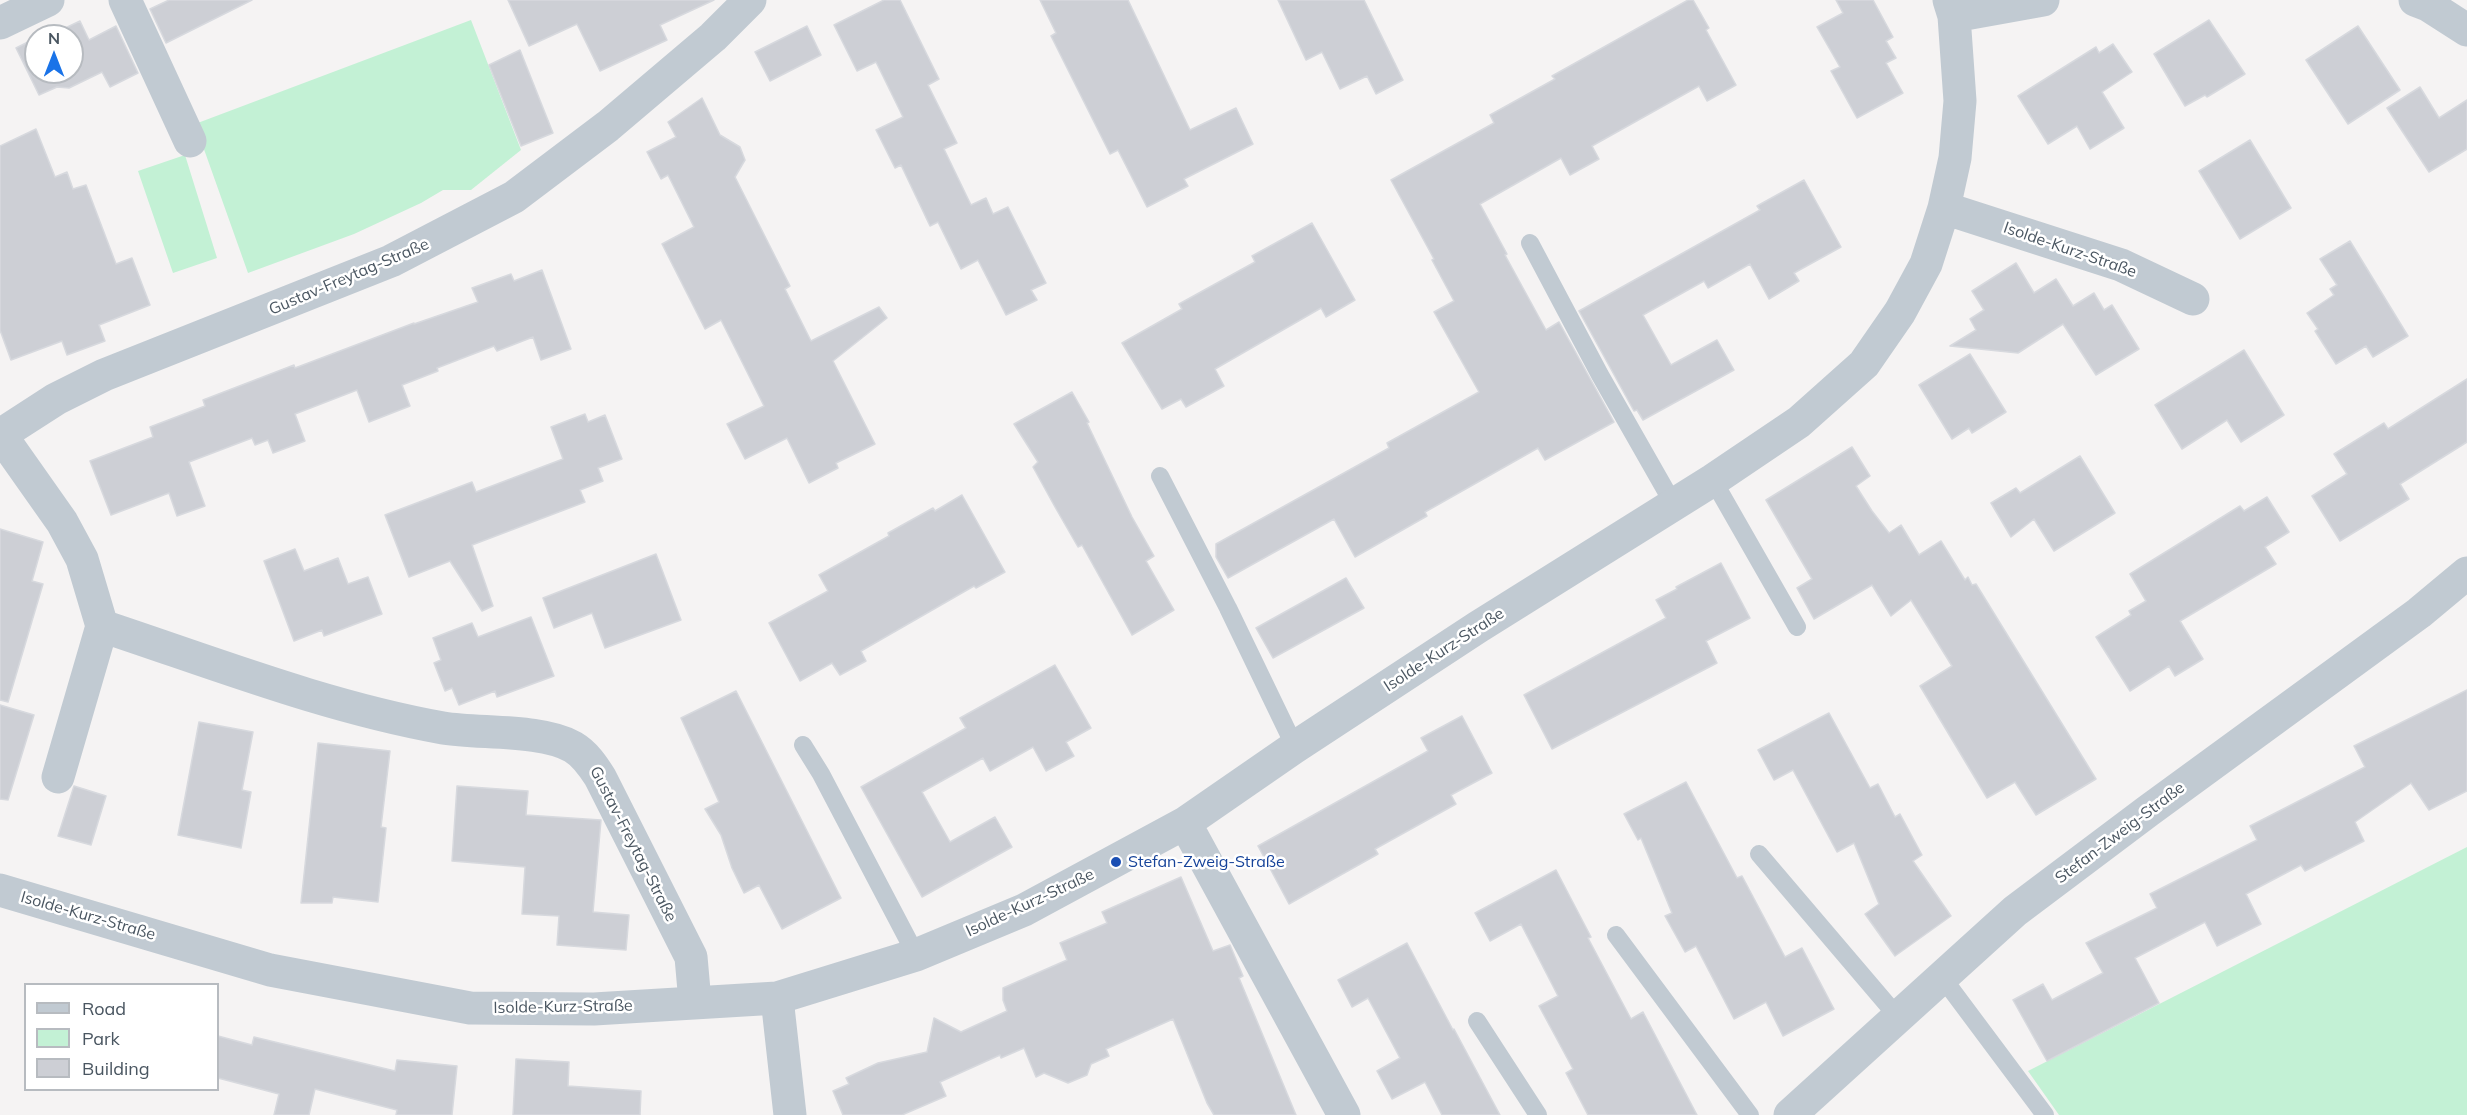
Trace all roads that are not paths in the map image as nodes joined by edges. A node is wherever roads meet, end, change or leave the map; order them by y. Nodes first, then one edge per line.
1 (48, 0) edge
2 (124, 0) edge
3 (750, 0) edge
4 (2043, 0) edge
5 (2415, 0) edge
6 (1952, 8) edge
7 (0, 23) edge
8 (2467, 30) edge
9 (190, 141) dead end
10 (1944, 208) junction
11 (1530, 243) dead end
12 (2193, 299) dead end
13 (0, 434) edge
14 (1160, 476) dead end
15 (1713, 480) junction
16 (1674, 505) junction
17 (2467, 573) edge
18 (102, 626) junction
19 (1797, 627) dead end
20 (803, 745) dead end
21 (1294, 747) junction
22 (58, 777) dead end
23 (1185, 823) junction
24 (1759, 854) dead end
25 (0, 890) edge
26 (1616, 935) dead end
27 (916, 955) junction
28 (1942, 977) junction
29 (777, 998) junction
30 (695, 1002) junction
31 (1897, 1016) junction
32 (1477, 1021) dead end
33 (1802, 1111) edge
34 (790, 1115) edge
35 (1344, 1115) edge
36 (1538, 1115) edge
37 (1750, 1115) edge
38 (2045, 1115) edge

1 - 7 street
2 - 9 street
3 - 13 street, Gustav-Freytag-Straße
4 - 6 street
5 - 8 street
6 - 10 street, Isolde-Kurz-Straße
10 - 12 street, Isolde-Kurz-Straße
10 - 15 street, Isolde-Kurz-Straße
11 - 16 lane
13 - 18 street, Gustav-Freytag-Straße
14 - 21 lane
15 - 16 street, Isolde-Kurz-Straße
15 - 19 lane
16 - 21 street, Isolde-Kurz-Straße
17 - 28 street, Stefan-Zweig-Straße
18 - 22 street
18 - 30 street, Gustav-Freytag-Straße
20 - 27 lane
21 - 23 street, Isolde-Kurz-Straße
23 - 27 street, Isolde-Kurz-Straße
23 - 35 street
24 - 31 lane
25 - 30 street, Isolde-Kurz-Straße
26 - 37 lane
27 - 29 street, Isolde-Kurz-Straße
28 - 31 street, Stefan-Zweig-Straße
28 - 38 lane
29 - 30 street, Isolde-Kurz-Straße
29 - 34 street
31 - 33 street, Stefan-Zweig-Straße
32 - 36 lane

